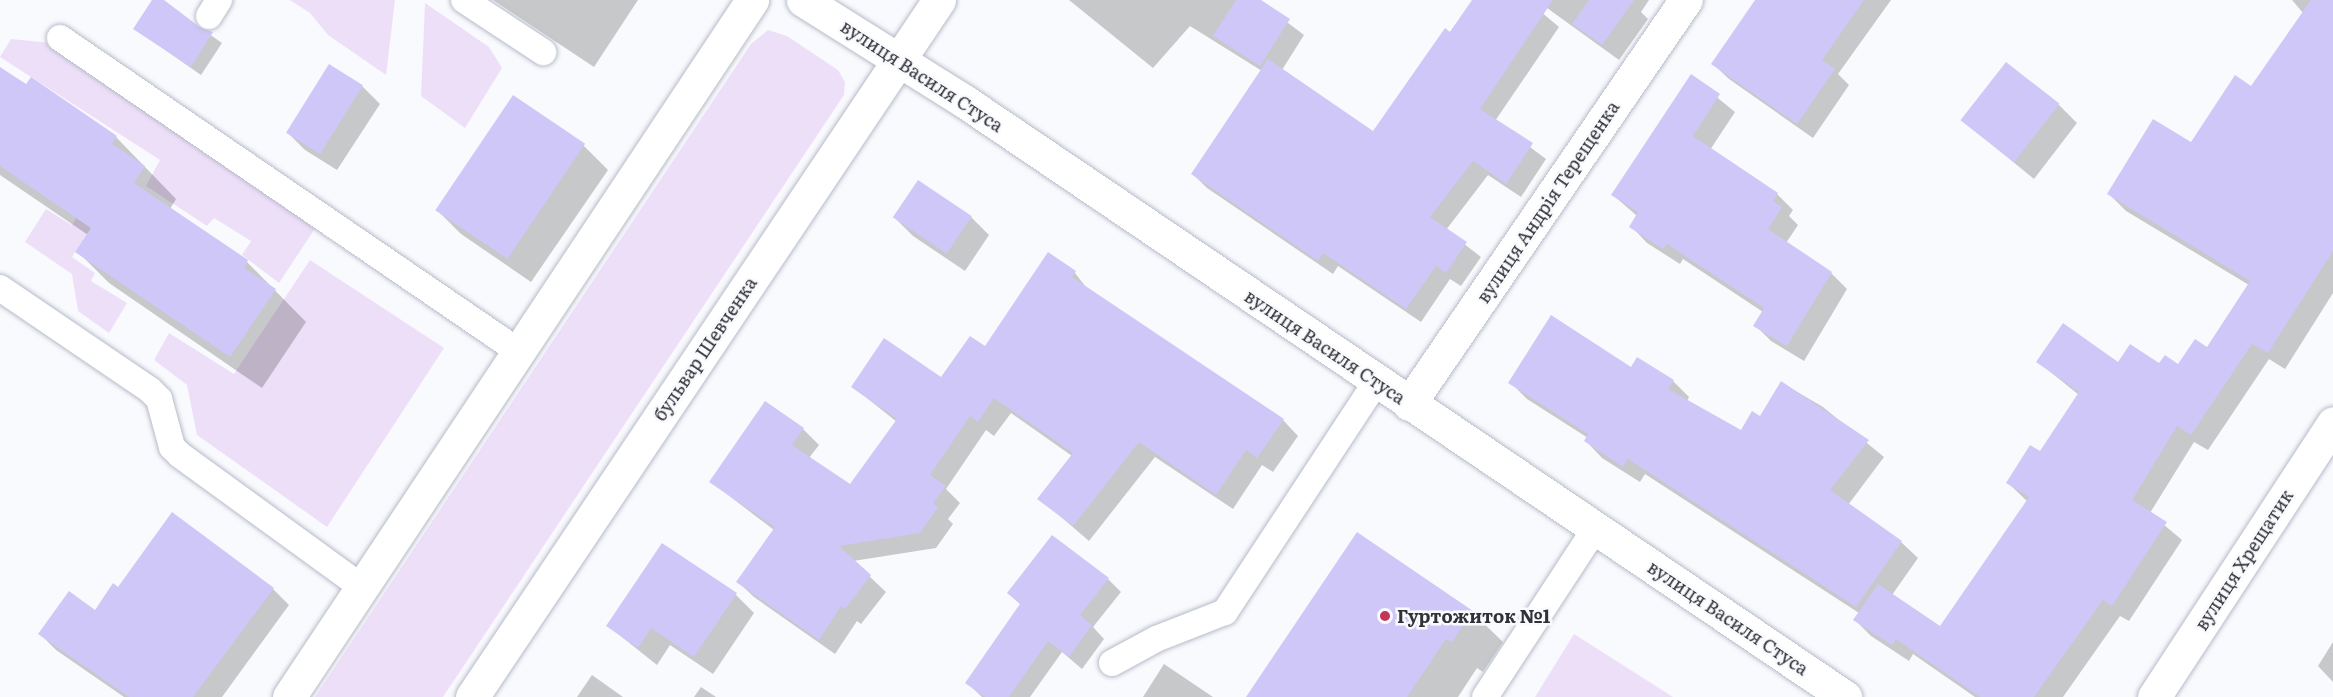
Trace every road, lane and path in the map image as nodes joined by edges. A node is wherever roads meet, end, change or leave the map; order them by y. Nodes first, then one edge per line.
1 (464, 0) edge
2 (752, 0) edge
3 (803, 0) edge
4 (939, 0) edge
5 (1686, 0) edge
6 (60, 38) dead end
7 (543, 51) dead end
8 (899, 60) junction
9 (0, 288) edge
10 (518, 351) junction
11 (1376, 382) junction
12 (1409, 404) junction
13 (2333, 423) edge
14 (1595, 529) junction
15 (362, 587) junction
16 (1112, 663) dead end
17 (288, 697) edge
18 (472, 697) edge
19 (1485, 697) edge
20 (1845, 697) edge
21 (2154, 697) edge

1 - 7 lane
2 - 10 street
3 - 8 street, вулиця Василя Стуса
4 - 8 street, бульвар Шевченка
5 - 12 street, вулиця Андрія Терещенка
6 - 10 lane
8 - 11 street, вулиця Василя Стуса
8 - 18 street, бульвар Шевченка
9 - 15 lane
10 - 15 street
11 - 12 street, вулиця Василя Стуса
11 - 16 lane
12 - 14 street, вулиця Василя Стуса
13 - 21 street, вулиця Хрещатик
14 - 19 lane
14 - 20 street, вулиця Василя Стуса
15 - 17 street

